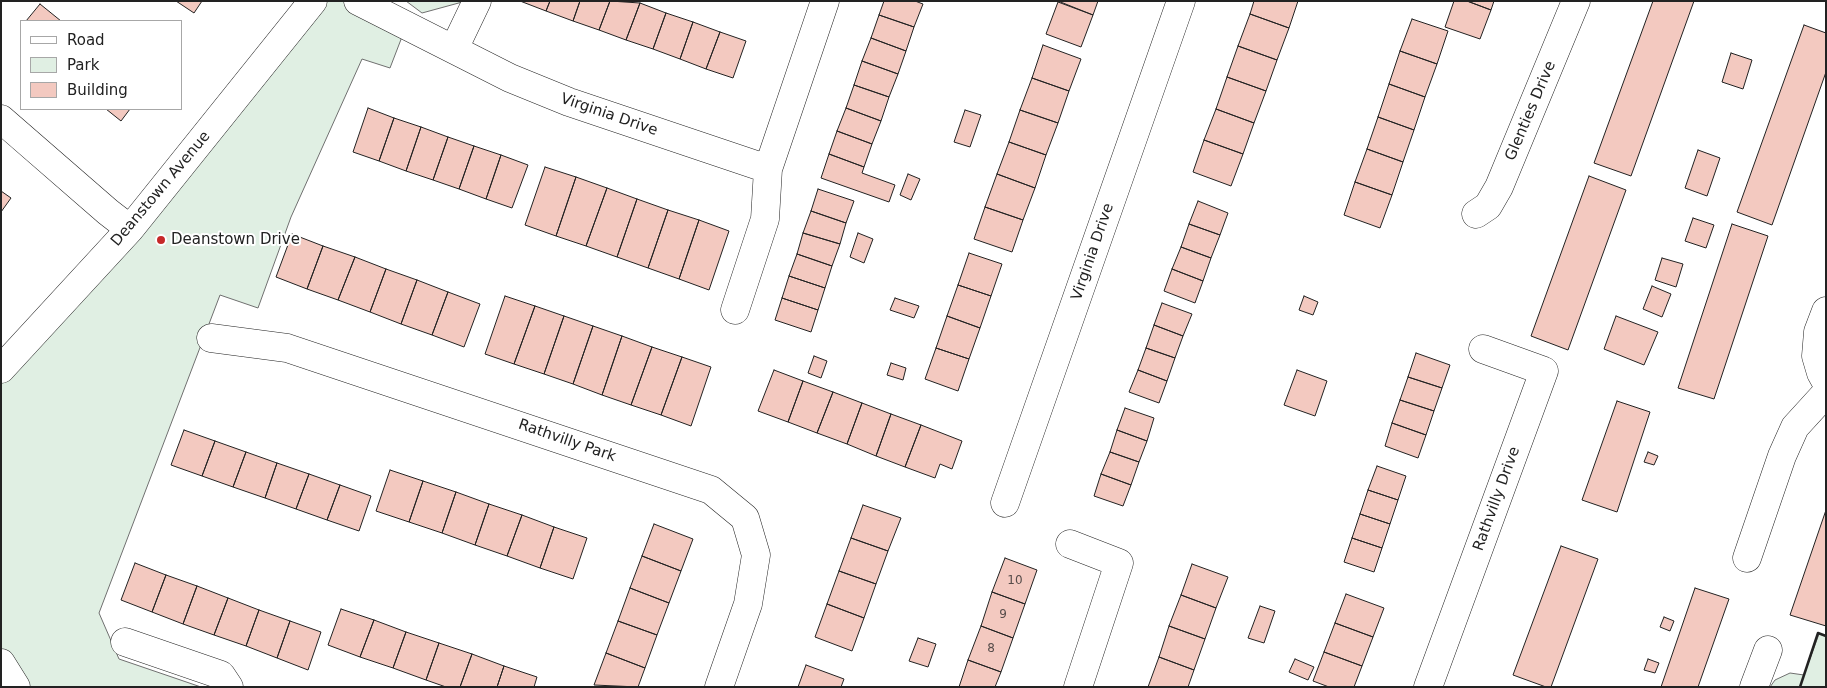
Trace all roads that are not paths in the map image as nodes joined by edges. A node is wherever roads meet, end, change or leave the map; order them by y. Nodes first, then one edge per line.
1 (313, 1) edge
2 (358, 1) edge
3 (477, 1) edge
4 (825, 1) edge
5 (1181, 1) edge
6 (1576, 1) edge
7 (454, 50) junction
8 (1, 119) edge
9 (768, 169) junction
10 (1476, 214) dead end
11 (130, 229) junction
12 (735, 310) dead end
13 (1826, 311) edge
14 (211, 338) dead end
15 (1483, 349) dead end
16 (1, 369) edge
17 (1826, 382) edge
18 (1826, 393) edge
19 (1005, 503) dead end
20 (1070, 544) dead end
21 (1747, 558) dead end
22 (126, 642) dead end
23 (1768, 650) dead end
24 (1, 663) edge
25 (16, 687) edge
26 (229, 687) edge
27 (719, 687) edge
28 (1078, 687) edge
29 (1428, 687) edge
30 (1754, 687) edge

1 - 11 street, Deanstown Avenue
2 - 7 street, Virginia Drive
3 - 7 street
4 - 9 street
5 - 19 street, Virginia Drive
6 - 10 street, Glenties Drive
7 - 9 street, Virginia Drive
8 - 11 street
9 - 12 street
11 - 16 street, Deanstown Avenue
13 - 17 street
14 - 27 street, Rathvilly Park
15 - 29 street, Rathvilly Drive
18 - 21 street
20 - 28 street
22 - 26 street
23 - 30 street
24 - 25 street

